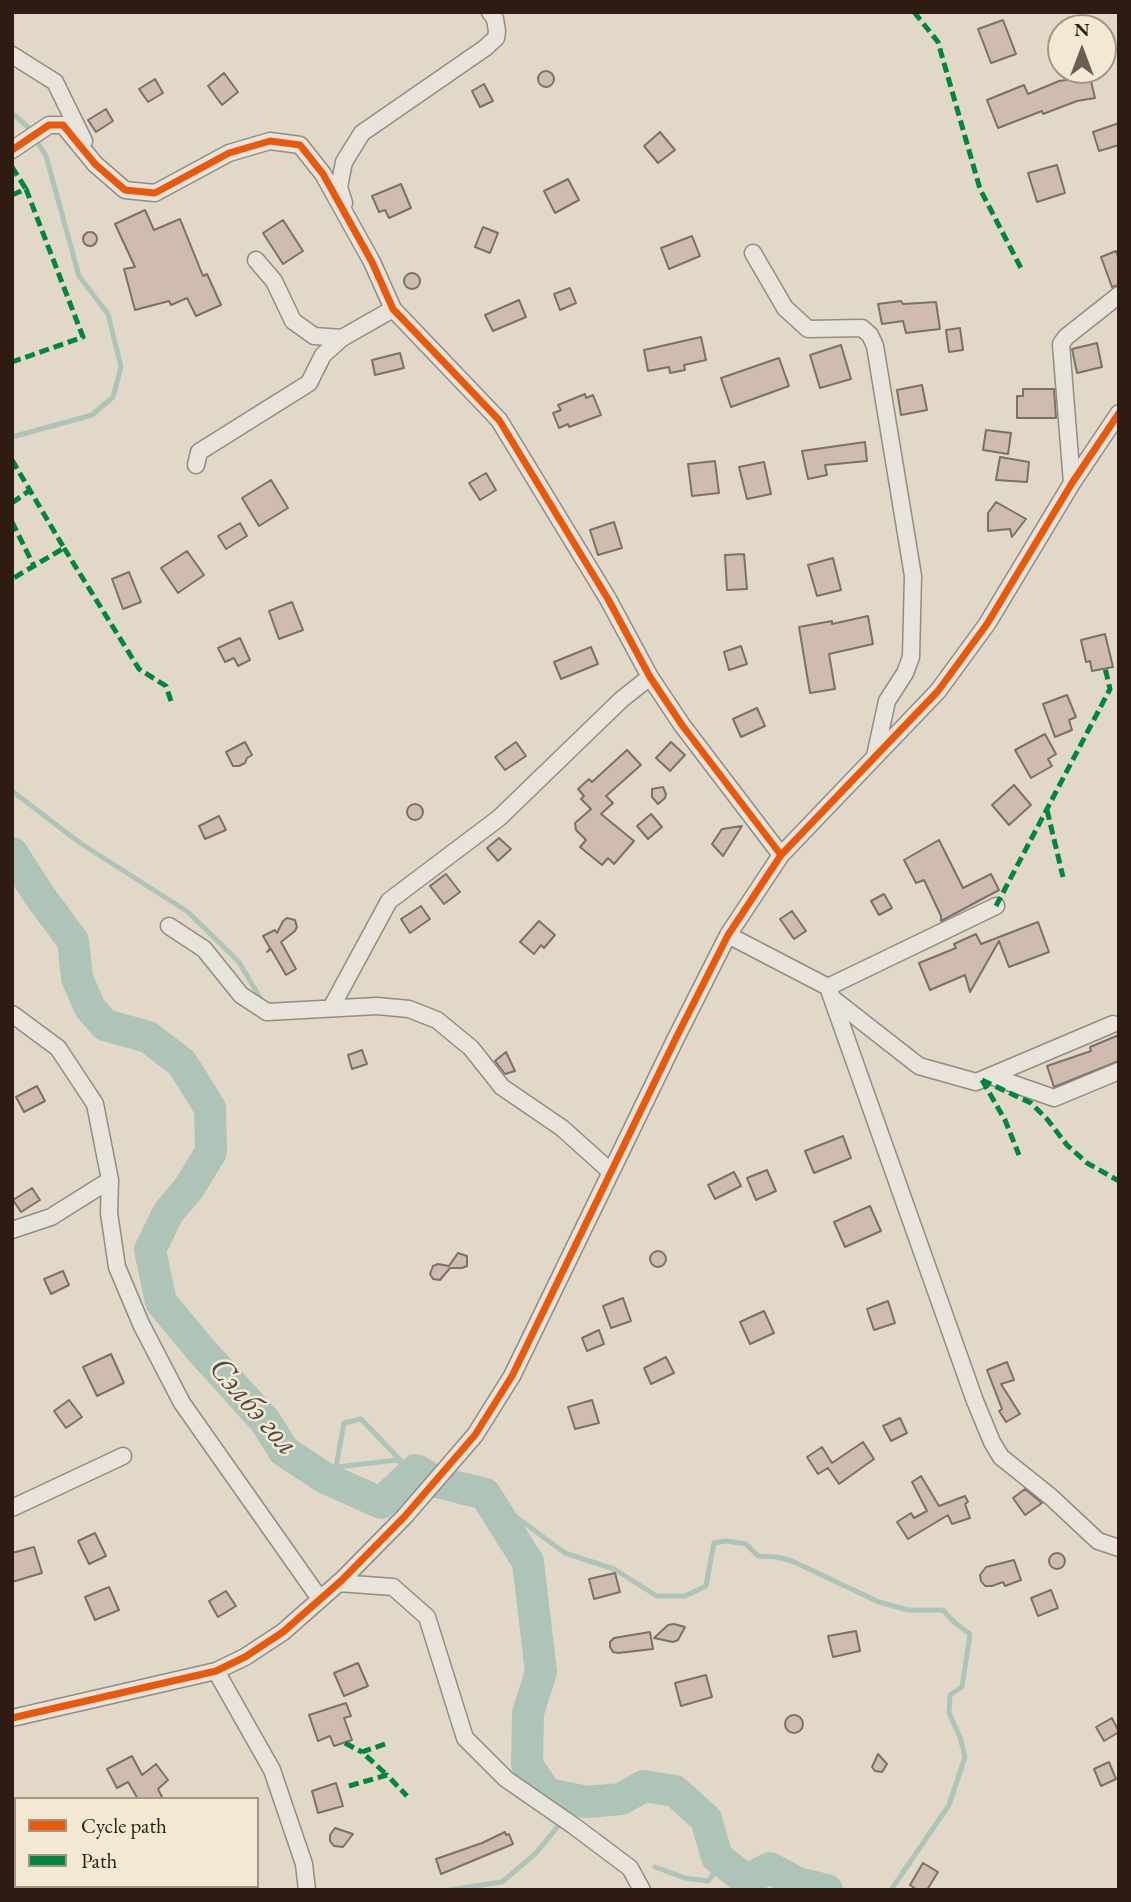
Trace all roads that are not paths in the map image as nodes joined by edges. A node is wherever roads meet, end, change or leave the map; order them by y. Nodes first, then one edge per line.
1 (490, 12) edge
2 (12, 55) edge
3 (12, 149) edge
4 (95, 164) junction
5 (350, 226) junction
6 (753, 253) dead end
7 (256, 260) dead end
8 (1119, 295) edge
9 (393, 309) junction
10 (342, 338) junction
11 (1119, 413) edge
12 (196, 465) dead end
13 (1072, 483) junction
14 (650, 677) junction
15 (874, 758) junction
16 (781, 855) junction
17 (996, 906) dead end
18 (169, 926) dead end
19 (728, 935) junction
20 (830, 993) junction
21 (331, 1009) junction
22 (12, 1014) edge
23 (1113, 1024) dead end
24 (1119, 1071) edge
25 (990, 1076) junction
26 (611, 1172) junction
27 (110, 1180) junction
28 (12, 1230) edge
29 (122, 1455) dead end
30 (12, 1508) edge
31 (1119, 1548) edge
32 (338, 1583) junction
33 (320, 1600) junction
34 (216, 1671) junction
35 (12, 1718) edge
36 (307, 1890) edge
37 (642, 1890) edge

1 - 5 street
2 - 4 street
3 - 4 street
4 - 5 street
5 - 9 street
6 - 15 street
7 - 10 street
8 - 13 street
9 - 10 street
9 - 14 street
10 - 12 street
11 - 13 street
13 - 15 street
14 - 16 street
14 - 21 street
15 - 16 street
16 - 19 street
17 - 20 street
18 - 21 street
19 - 20 street
19 - 26 street
20 - 25 street
20 - 31 street
21 - 26 street
22 - 27 street
23 - 25 street
24 - 25 street
26 - 32 street
27 - 28 street
27 - 33 street
29 - 30 street
32 - 33 street
32 - 37 street
33 - 34 street
34 - 35 street
34 - 36 street

